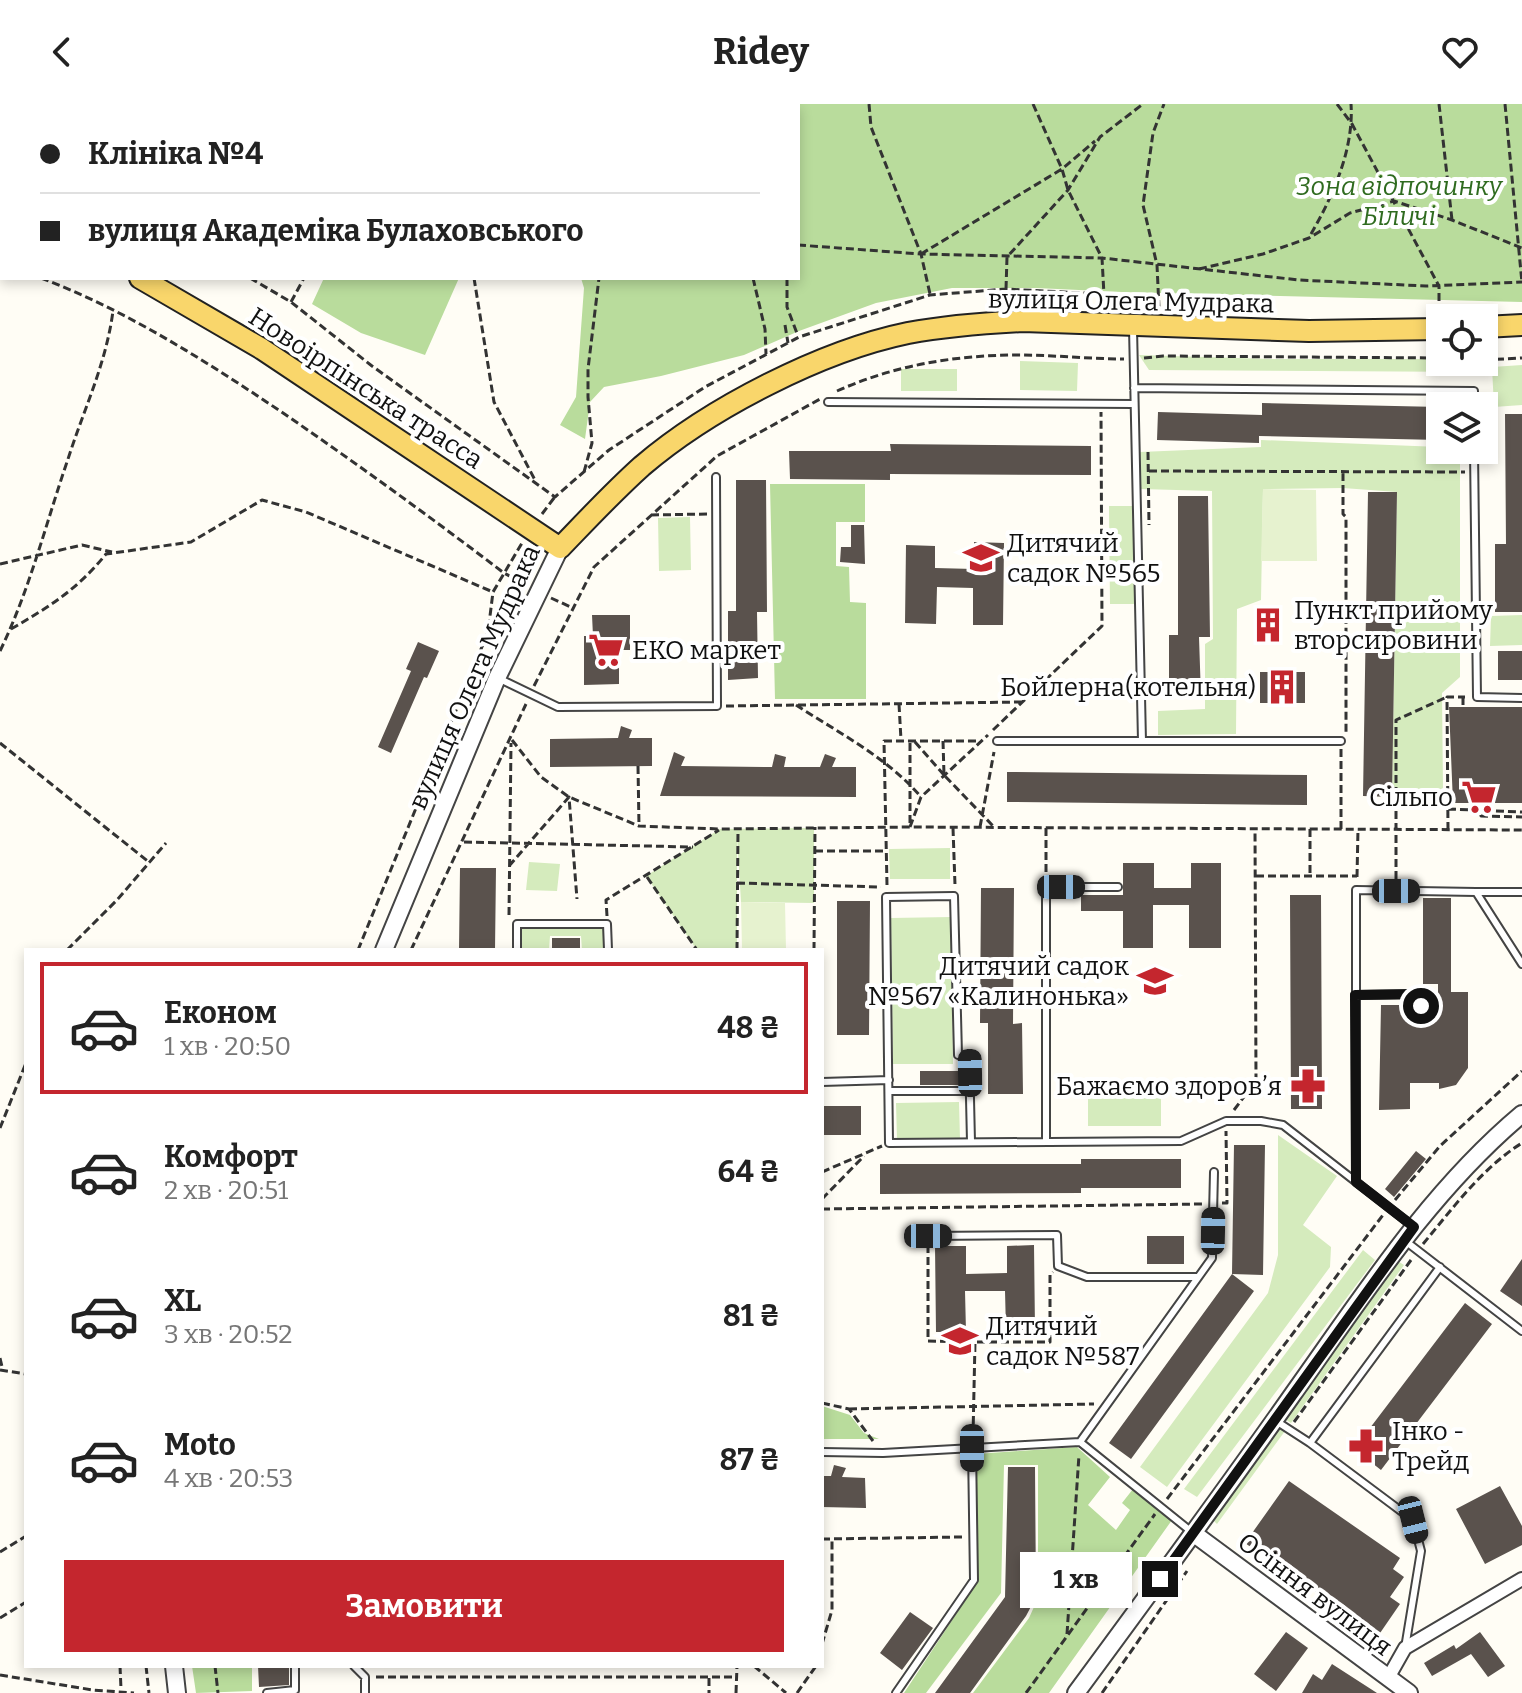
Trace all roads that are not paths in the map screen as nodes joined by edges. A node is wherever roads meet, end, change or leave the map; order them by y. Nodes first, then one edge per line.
1 (143, 280) edge
2 (1132, 325) junction
3 (1522, 325) edge
4 (1498, 326) edge
5 (1426, 330) edge
6 (1134, 388) junction
7 (1474, 392) edge
8 (825, 400) road end
9 (1134, 404) junction
10 (1474, 464) edge
11 (716, 477) dead end
12 (560, 548) junction
13 (497, 678) junction
14 (1522, 698) edge
15 (997, 741) road end
16 (1142, 741) junction
17 (1341, 741) road end
18 (1118, 887) dead end
19 (1476, 892) junction
20 (1522, 892) edge
21 (385, 948) edge
22 (517, 948) edge
23 (608, 948) edge
24 (1522, 964) edge
25 (1355, 995) junction
26 (1421, 1006) dead end
27 (889, 1080) junction
28 (824, 1082) edge
29 (889, 1091) junction
30 (970, 1091) junction
31 (1522, 1114) edge
32 (971, 1142) junction
33 (1046, 1142) junction
34 (1214, 1172) dead end
35 (1356, 1182) junction
36 (928, 1236) road end
37 (1412, 1239) junction
38 (1440, 1267) junction
39 (1198, 1277) junction
40 (1522, 1331) edge
41 (1282, 1424) junction
42 (1080, 1442) junction
43 (1310, 1443) junction
44 (972, 1448) junction
45 (824, 1452) edge
46 (1193, 1533) junction
47 (1522, 1579) edge
48 (1405, 1648) junction
49 (174, 1668) edge
50 (295, 1668) edge
51 (356, 1668) edge
52 (1388, 1678) junction
53 (177, 1693) edge
54 (267, 1693) edge
55 (365, 1693) edge
56 (896, 1693) edge
57 (1076, 1693) edge
58 (1409, 1693) edge

1 - 12 main road, Новоірпінська трасса
2 - 5 main road, вулиця Олега Мудрака
2 - 6 lane
2 - 12 main road, вулиця Олега Мудрака
3 - 4 main road
6 - 7 lane
6 - 9 lane
8 - 9 lane
9 - 16 lane
10 - 14 lane
11 - 13 lane
12 - 13 street, вулиця Олега Мудрака
13 - 21 street, вулиця Олега Мудрака
15 - 16 lane
16 - 17 lane
18 - 33 lane
19 - 20 lane
19 - 24 lane
19 - 25 lane
22 - 23 lane
25 - 26 lane
25 - 35 lane
27 - 28 lane
27 - 29 lane
27 - 30 lane
29 - 30 lane
29 - 32 lane
30 - 32 lane
31 - 37 street
32 - 33 lane
33 - 35 lane
34 - 39 lane
35 - 37 lane
36 - 39 lane
37 - 38 lane
37 - 41 street
38 - 40 lane
38 - 43 lane
39 - 42 lane
41 - 43 lane
41 - 46 street
42 - 44 lane
42 - 46 lane
43 - 48 lane
44 - 45 lane
44 - 56 lane
46 - 52 street, Осіння вулиця
46 - 57 street
47 - 48 street
48 - 52 street
49 - 53 street
50 - 54 lane
51 - 55 lane
52 - 58 street, Осіння вулиця

